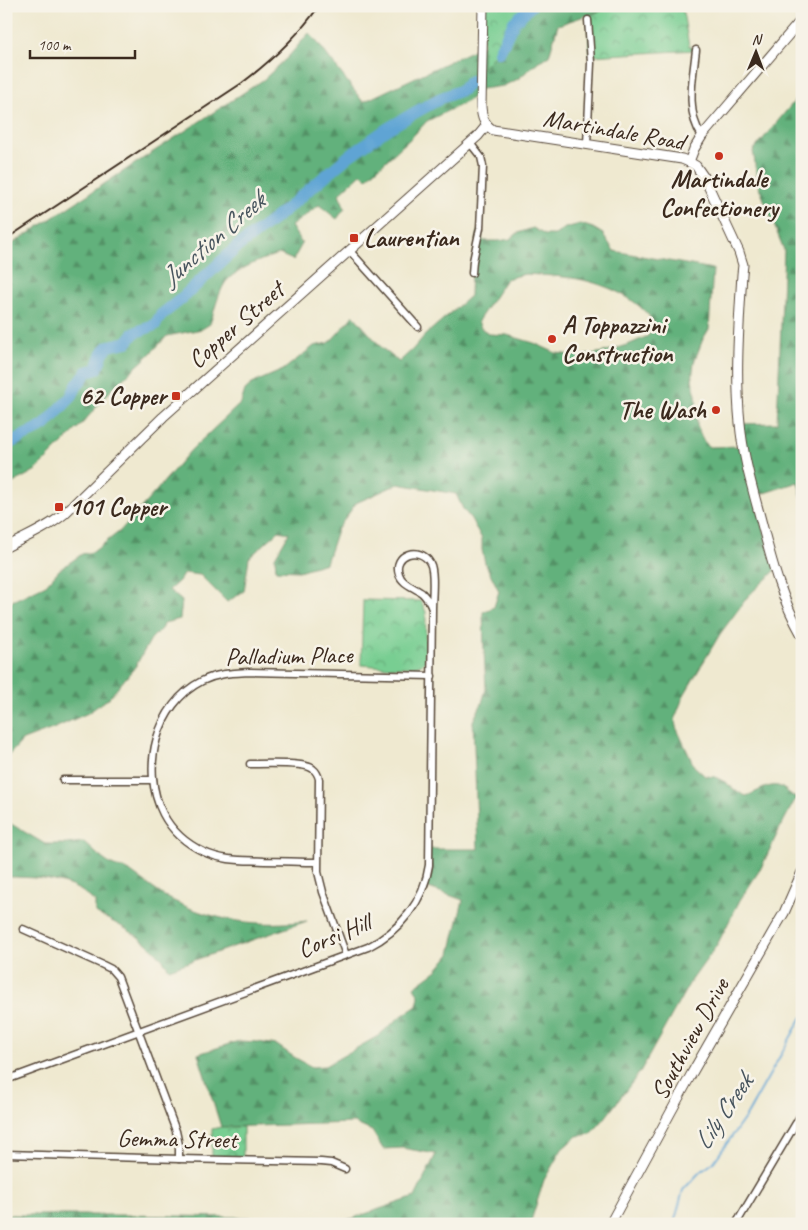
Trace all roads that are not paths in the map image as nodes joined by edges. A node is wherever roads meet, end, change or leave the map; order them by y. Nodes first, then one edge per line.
1 (482, 6) edge
2 (802, 19) edge
3 (588, 20) dead end
4 (696, 50) dead end
5 (487, 125) junction
6 (702, 136) junction
7 (470, 143) junction
8 (587, 144) junction
9 (689, 162) junction
10 (350, 251) junction
11 (472, 273) dead end
12 (418, 328) dead end
13 (6, 547) edge
14 (432, 609) junction
15 (802, 635) edge
16 (432, 676) junction
17 (250, 764) dead end
18 (63, 780) dead end
19 (153, 780) junction
20 (317, 862) junction
21 (802, 872) edge
22 (23, 929) dead end
23 (346, 955) junction
24 (138, 1032) junction
25 (6, 1080) edge
26 (802, 1113) edge
27 (6, 1154) edge
28 (179, 1159) junction
29 (344, 1169) dead end
30 (610, 1224) edge
31 (736, 1224) edge

1 - 5 street
2 - 6 street
3 - 8 street
4 - 6 street
5 - 7 street, Copper Street
5 - 8 street, Martindale Road
6 - 9 street
7 - 10 street, Copper Street
7 - 11 street
8 - 9 street, Martindale Road
9 - 15 street, Martindale Road
10 - 12 street
10 - 13 street, Copper Street
14 - 14 street, Corsi Hill
14 - 16 street, Corsi Hill
16 - 19 street, Palladium Place
16 - 23 street, Corsi Hill
17 - 20 street
18 - 19 street
19 - 20 street, Palladium Place
20 - 23 street
21 - 30 street, Southview Drive
22 - 24 street
23 - 24 street, Corsi Hill
24 - 25 street, Corsi Hill
24 - 28 street
26 - 31 street
27 - 28 street, Gemma Street
28 - 29 street, Gemma Street

